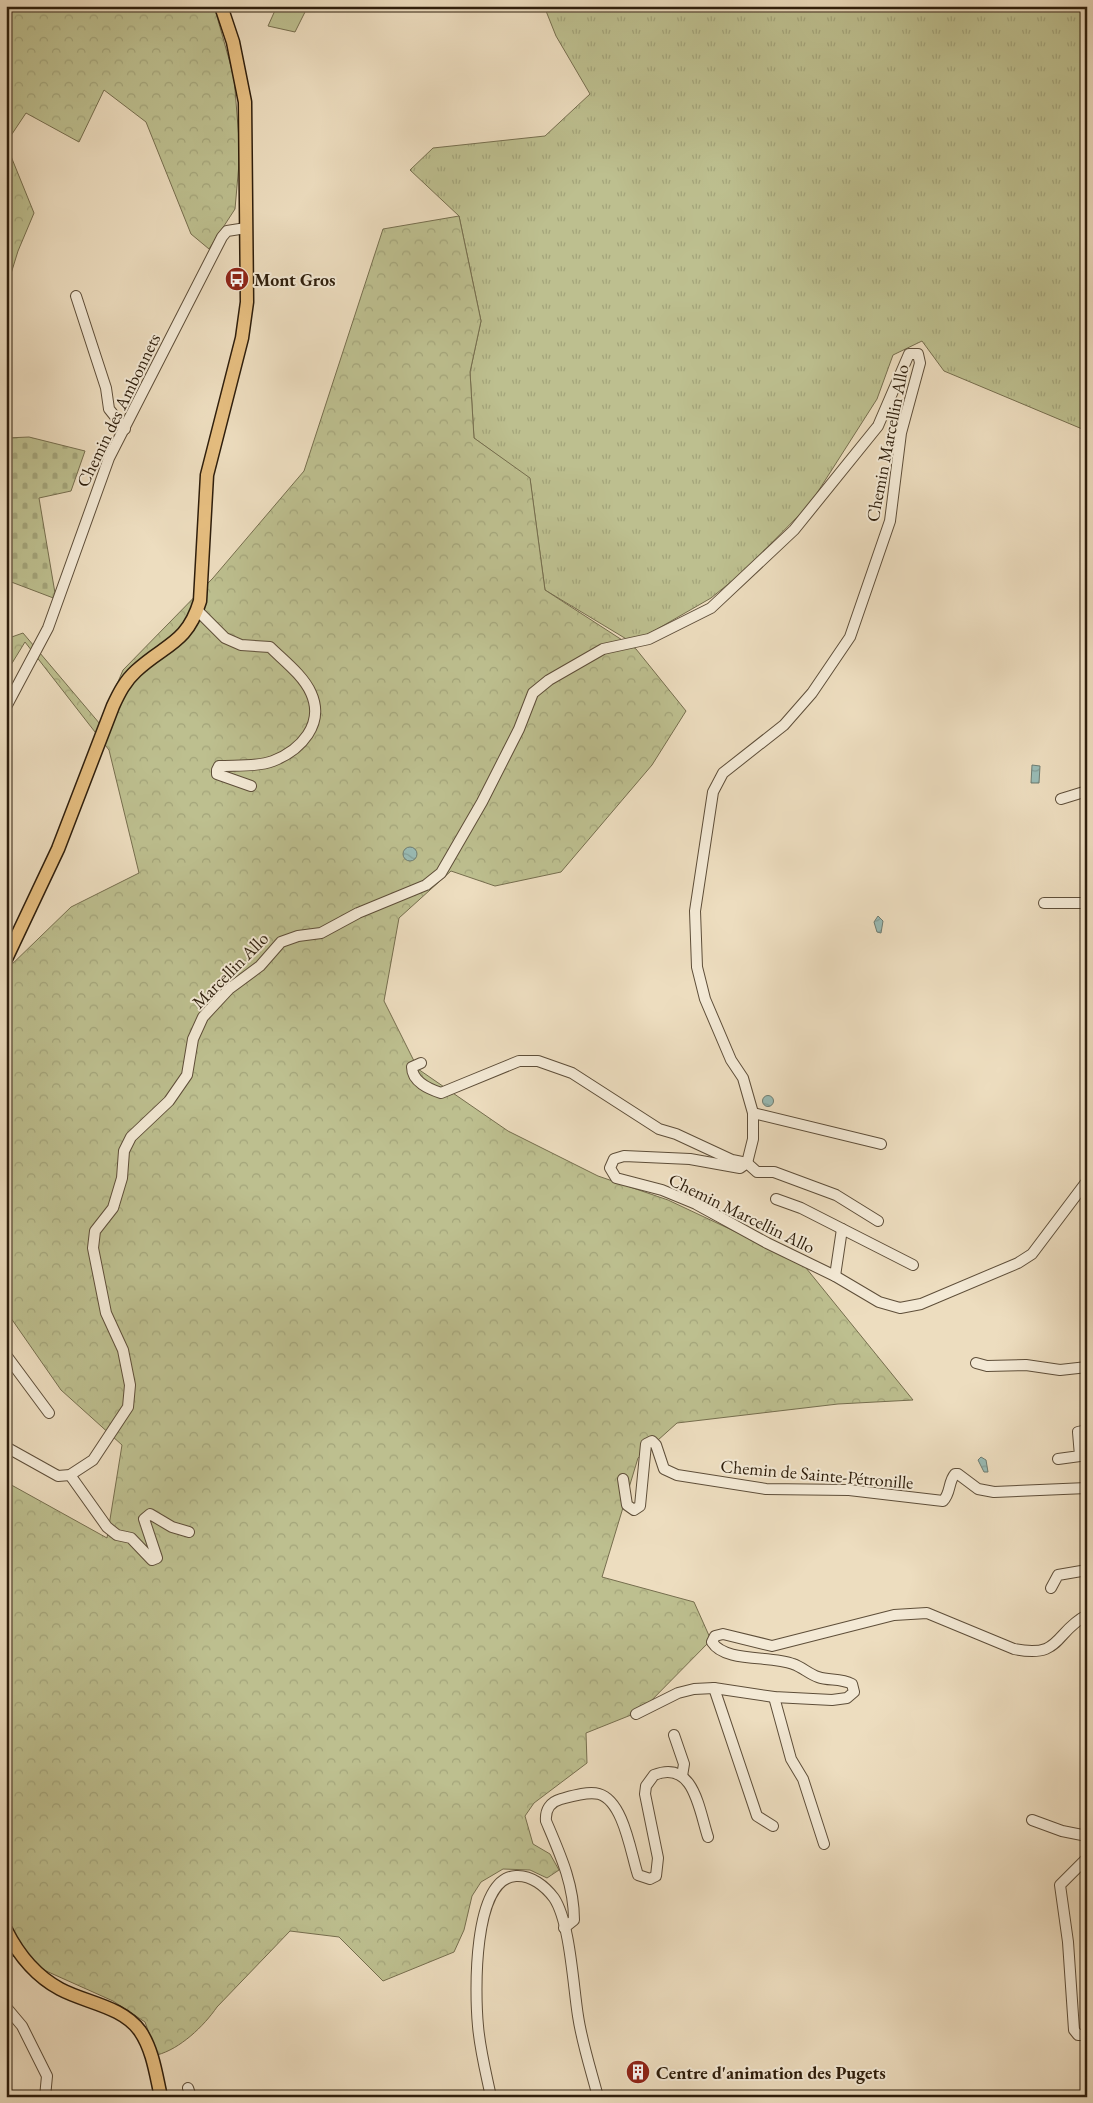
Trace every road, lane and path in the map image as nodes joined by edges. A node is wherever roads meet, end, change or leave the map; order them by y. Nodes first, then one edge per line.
1 (221, 6) edge
2 (246, 228) junction
3 (76, 296) dead end
4 (125, 429) junction
5 (197, 610) junction
6 (6, 707) edge
7 (252, 786) dead end
8 (1087, 791) edge
9 (1061, 799) dead end
10 (482, 802) joint
11 (1044, 903) dead end
12 (1087, 903) edge
13 (10, 941) edge
14 (6, 959) edge
15 (421, 1063) dead end
16 (753, 1113) junction
17 (881, 1144) dead end
18 (748, 1163) junction
19 (1087, 1181) edge
20 (776, 1199) dead end
21 (878, 1221) dead end
22 (842, 1229) junction
23 (913, 1265) dead end
24 (835, 1276) junction
25 (6, 1355) edge
26 (976, 1363) dead end
27 (1087, 1367) edge
28 (49, 1413) dead end
29 (1087, 1430) edge
30 (6, 1447) edge
31 (1058, 1459) dead end
32 (70, 1475) junction
33 (623, 1479) dead end
34 (1087, 1488) edge
35 (189, 1532) dead end
36 (1087, 1570) edge
37 (1050, 1588) dead end
38 (1087, 1616) edge
39 (714, 1688) junction
40 (774, 1697) junction
41 (636, 1714) dead end
42 (674, 1735) dead end
43 (682, 1776) junction
44 (1032, 1820) dead end
45 (773, 1826) dead end
46 (1087, 1836) edge
47 (708, 1837) dead end
48 (824, 1844) dead end
49 (1087, 1858) edge
50 (564, 1928) junction
51 (6, 1930) edge
52 (6, 2007) edge
53 (1087, 2035) edge
54 (45, 2097) edge
55 (161, 2097) edge
56 (490, 2097) edge
57 (598, 2097) edge

1 - 2 main road
2 - 4 street, Chemin des Ambonnets
2 - 5 main road
3 - 4 street
4 - 6 street, Chemin des Ambonnets
5 - 7 street
5 - 13 main road
8 - 9 street
10 - 16 street, Chemin Marcellin Allo
10 - 32 street, Marcellin Allo
11 - 12 street
13 - 14 main road
15 - 18 street
16 - 17 street
16 - 18 street, Chemin Marcellin Allo
18 - 21 street
18 - 24 street, Chemin Marcellin Allo
19 - 24 street, Chemin Marcellin Allo
20 - 22 street
22 - 23 street
22 - 24 street
25 - 28 street
26 - 27 street
29 - 31 street
30 - 32 street
32 - 35 street
33 - 34 street, Chemin de Sainte-Pétronille
36 - 37 street
38 - 40 street
39 - 40 street
39 - 41 street
39 - 45 street
40 - 48 street
42 - 43 street
43 - 47 street
43 - 50 street
44 - 46 street
49 - 53 street
50 - 56 street
50 - 57 street
51 - 55 main road
52 - 54 street

